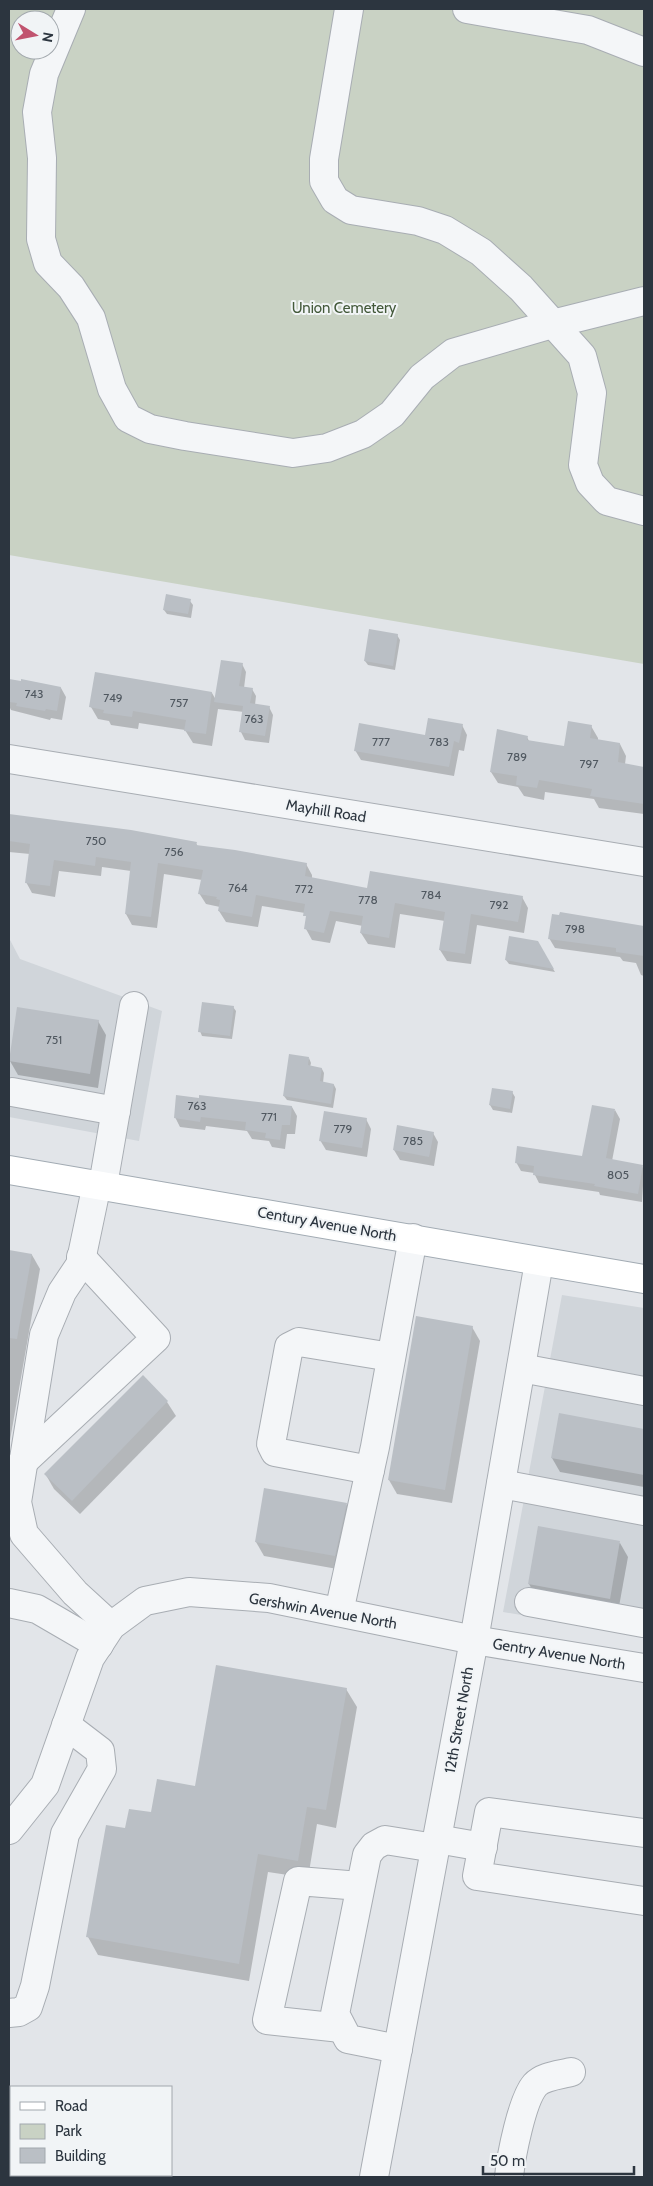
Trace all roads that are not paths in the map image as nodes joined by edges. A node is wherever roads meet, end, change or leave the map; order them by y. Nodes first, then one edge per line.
1 (71, 9) edge
2 (349, 9) edge
3 (467, 9) edge
4 (644, 52) edge
5 (644, 301) edge
6 (552, 324) junction
7 (644, 511) edge
8 (9, 759) edge
9 (644, 862) edge
10 (134, 1006) dead end
11 (12, 1092) dead end
12 (116, 1111) junction
13 (9, 1170) edge
14 (100, 1185) junction
15 (413, 1238) junction
16 (81, 1257) junction
17 (539, 1262) junction
18 (644, 1279) edge
19 (391, 1357) junction
20 (521, 1368) junction
21 (644, 1392) edge
22 (22, 1463) junction
23 (370, 1470) junction
24 (501, 1484) junction
25 (644, 1511) edge
26 (529, 1602) dead end
27 (9, 1603) edge
28 (339, 1612) junction
29 (643, 1619) edge
30 (105, 1635) junction
31 (474, 1640) junction
32 (640, 1667) edge
33 (66, 1725) junction
34 (9, 1830) edge
35 (644, 1832) edge
36 (436, 1844) junction
37 (483, 1847) junction
38 (360, 1886) junction
39 (644, 1901) edge
40 (9, 2013) edge
41 (341, 2028) junction
42 (398, 2049) junction
43 (571, 2072) dead end
44 (374, 2177) edge
45 (509, 2177) edge

1 - 6 street
2 - 6 street
3 - 4 street
5 - 6 street
6 - 7 street
8 - 9 street, Mayhill Road
10 - 12 street
11 - 12 street
12 - 14 street
13 - 14 main road, Century Avenue North
14 - 15 main road, Century Avenue North
14 - 16 street
15 - 17 main road, Century Avenue North
15 - 19 street
16 - 22 street
16 - 22 street
17 - 18 main road, Century Avenue North
17 - 20 street, 12th Street North
19 - 23 street
19 - 23 street
20 - 21 street
20 - 24 street, 12th Street North
22 - 30 street
23 - 28 street
24 - 25 street
24 - 31 street, 12th Street North
26 - 29 street
27 - 30 street
28 - 30 street, Gershwin Avenue North
28 - 31 street, Gershwin Avenue North
29 - 32 street
30 - 33 street, Gershwin Avenue North
31 - 32 street, Gentry Avenue North
31 - 36 street, 12th Street North
33 - 34 street, Gershwin Avenue North
33 - 40 street
35 - 37 street
36 - 37 street
36 - 38 street
36 - 42 street, 12th Street North
37 - 39 street
38 - 41 street
38 - 41 street
41 - 42 street
42 - 44 street, 12th Street North
43 - 45 street

